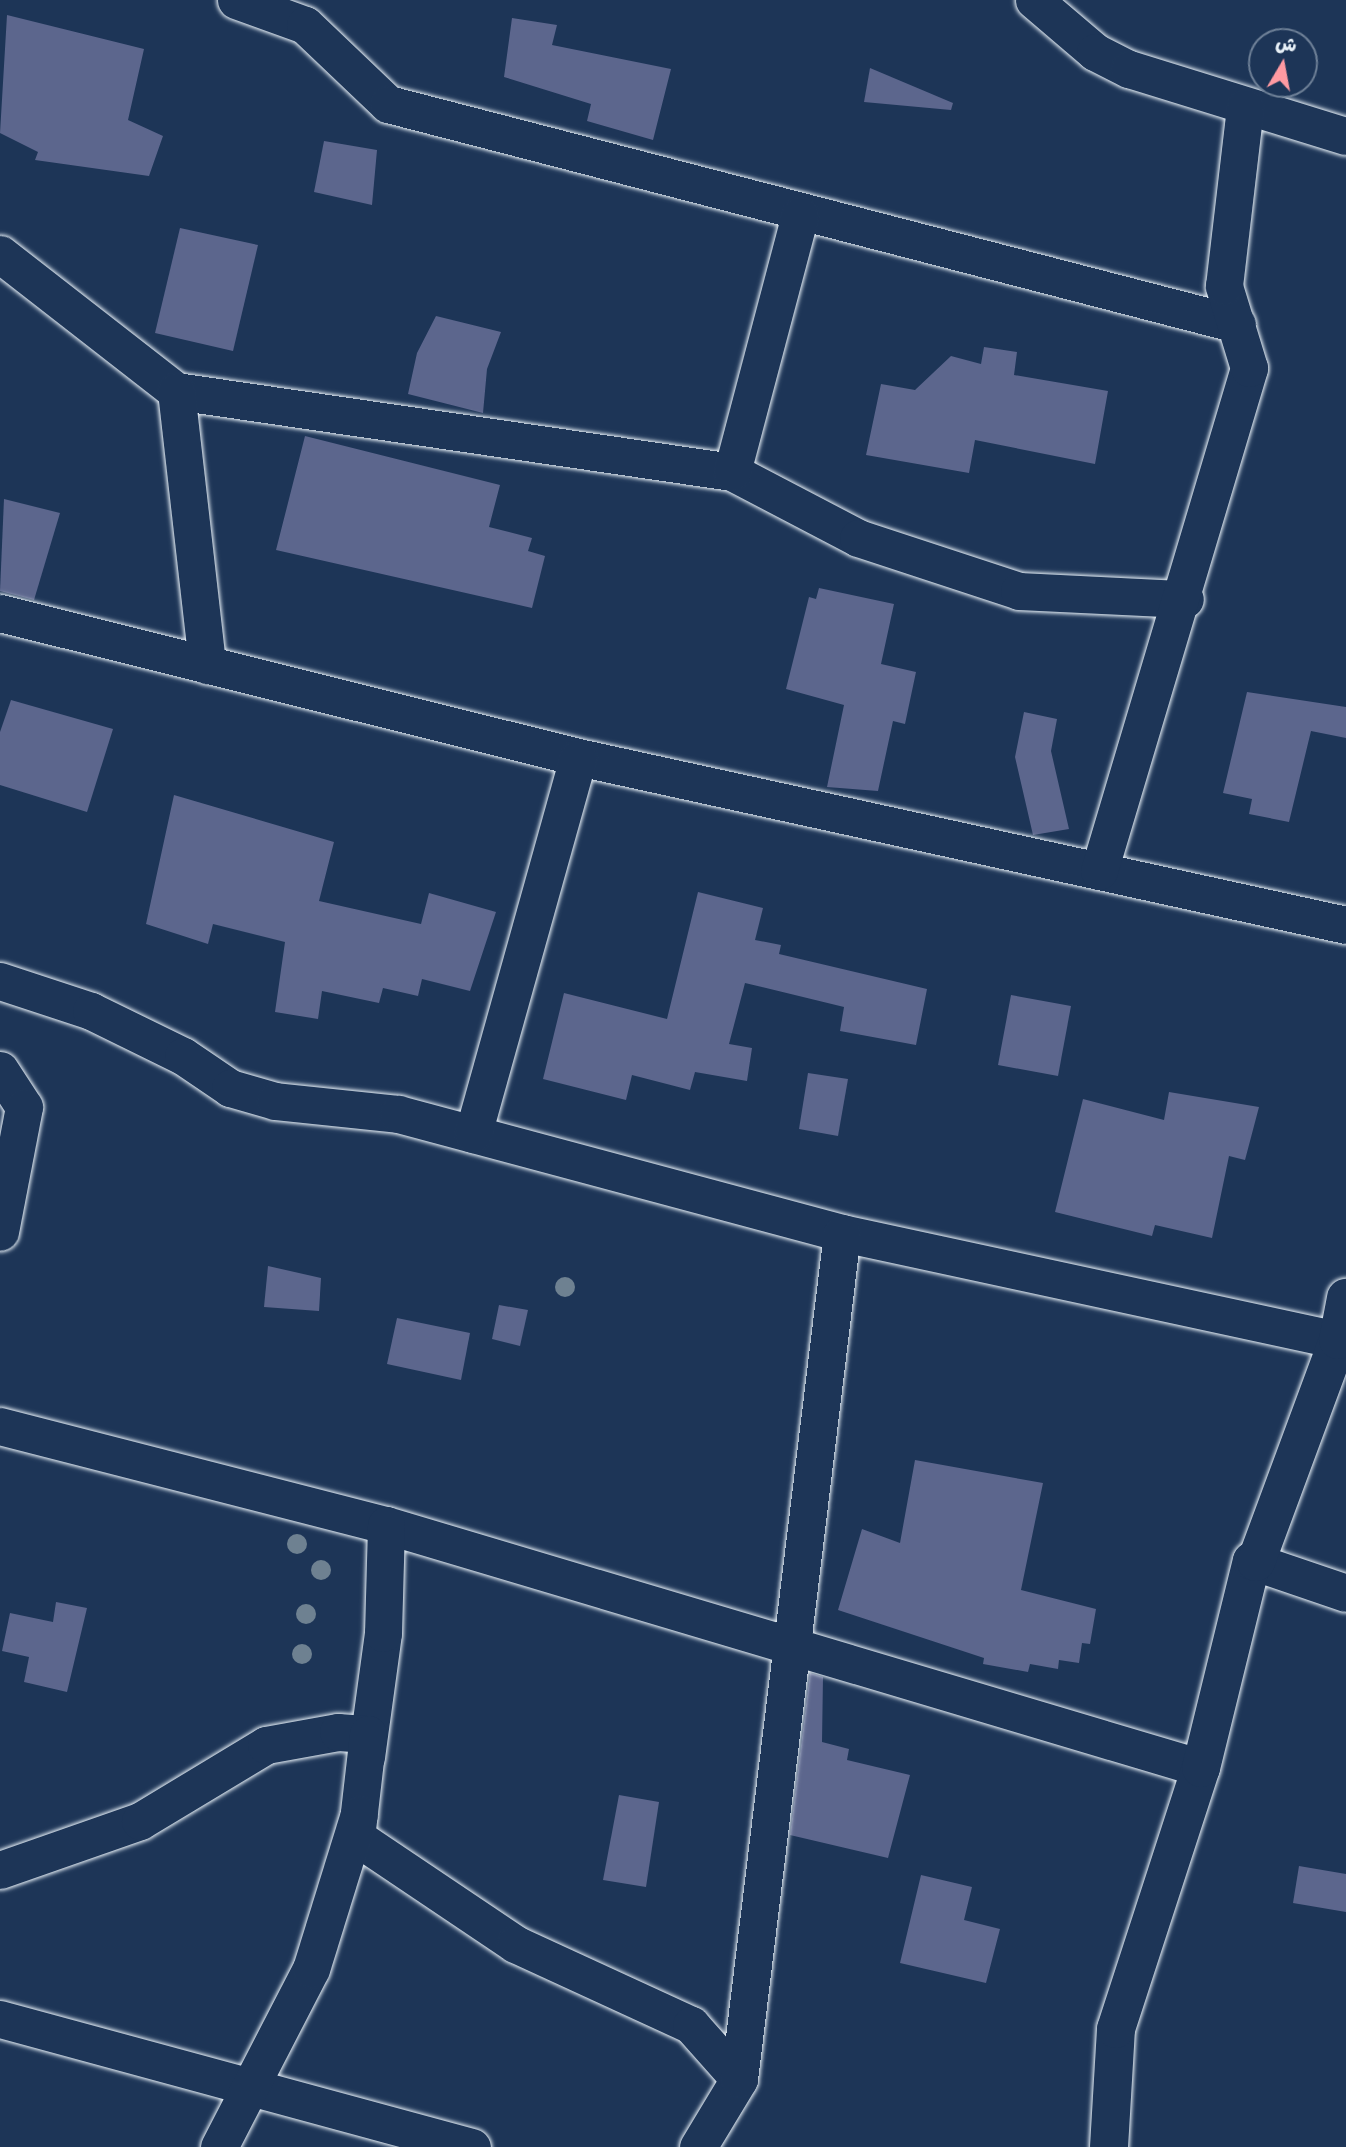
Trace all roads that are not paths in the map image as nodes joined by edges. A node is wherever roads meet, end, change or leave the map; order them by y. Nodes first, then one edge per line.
1 (236, 0) edge
2 (1034, 0) edge
3 (1245, 107) junction
4 (1346, 136) edge
5 (800, 215) junction
6 (0, 254) edge
7 (1237, 324) junction
8 (176, 391) junction
9 (732, 472) junction
10 (1185, 599) junction
11 (0, 613) edge
12 (207, 665) junction
13 (578, 757) junction
14 (1099, 871) junction
15 (1346, 925) edge
16 (0, 981) edge
17 (0, 1070) edge
18 (473, 1134) junction
19 (0, 1232) edge
20 (842, 1233) junction
21 (1346, 1298) edge
22 (1342, 1338) edge
23 (0, 1426) edge
24 (386, 1525) junction
25 (1252, 1561) junction
26 (1346, 1593) edge
27 (796, 1647) junction
28 (1201, 1768) junction
29 (356, 1837) junction
30 (0, 1870) edge
31 (0, 2019) edge
32 (739, 2079) junction
33 (246, 2091) junction
34 (219, 2147) edge
35 (472, 2147) edge
36 (698, 2147) edge
37 (1110, 2147) edge

1 - 5 street
2 - 3 street
3 - 4 street
3 - 7 street
5 - 7 street
5 - 9 street
6 - 8 street
7 - 10 street
8 - 9 street
8 - 12 street
9 - 10 street
10 - 14 street
11 - 12 street
12 - 13 street
13 - 14 street
13 - 18 street
14 - 15 street
16 - 18 street
17 - 19 street
18 - 20 street
20 - 22 street
20 - 27 street
21 - 22 street
22 - 25 street
23 - 24 street
24 - 27 street
24 - 29 street
25 - 26 street
25 - 28 street
27 - 28 street
27 - 32 street
28 - 37 street
29 - 30 street
29 - 32 street
29 - 33 street
31 - 33 street
32 - 36 street
33 - 34 street
33 - 35 street

